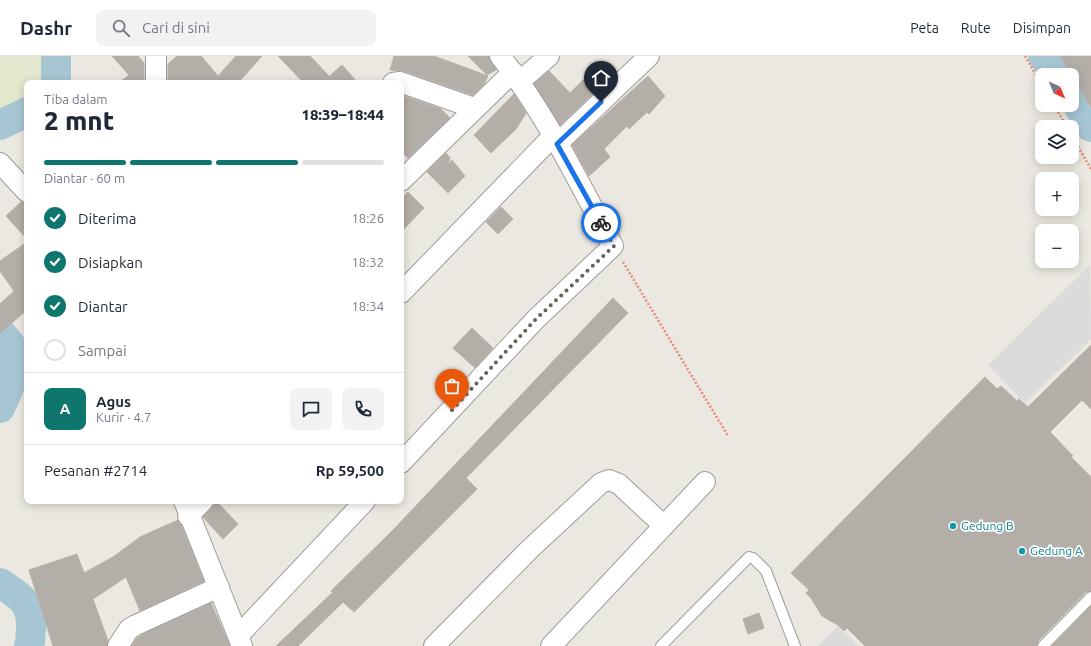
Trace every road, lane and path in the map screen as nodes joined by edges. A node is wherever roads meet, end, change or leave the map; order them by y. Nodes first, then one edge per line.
1 (156, 56) edge
2 (500, 56) edge
3 (549, 56) edge
4 (649, 56) edge
5 (1025, 56) edge
6 (1035, 73) edge
7 (516, 77) junction
8 (156, 80) edge
9 (404, 83) edge
10 (474, 108) junction
11 (555, 140) junction
12 (1079, 148) edge
13 (0, 163) edge
14 (1091, 169) edge
15 (404, 177) edge
16 (24, 189) edge
17 (614, 246) junction
18 (404, 290) edge
19 (728, 436) dead end
20 (404, 460) edge
21 (705, 482) dead end
22 (196, 504) edge
23 (362, 504) edge
24 (186, 508) edge
25 (664, 526) junction
26 (219, 587) junction
27 (1091, 597) edge
28 (240, 641) edge
29 (444, 642) edge
30 (118, 646) edge
31 (551, 646) edge
32 (662, 646) edge
33 (795, 646) edge
34 (1043, 646) edge

1 - 8 street
2 - 7 street
3 - 7 street
4 - 11 street
5 - 6 path
7 - 10 street
7 - 11 street
9 - 10 street
10 - 15 street
11 - 17 street
11 - 18 street
12 - 14 path
13 - 16 street
17 - 19 path
17 - 20 street
21 - 25 street
22 - 24 street
23 - 28 street
24 - 26 street
25 - 29 street
25 - 31 street
26 - 28 street
26 - 30 street
27 - 34 lane
32 - 33 lane

